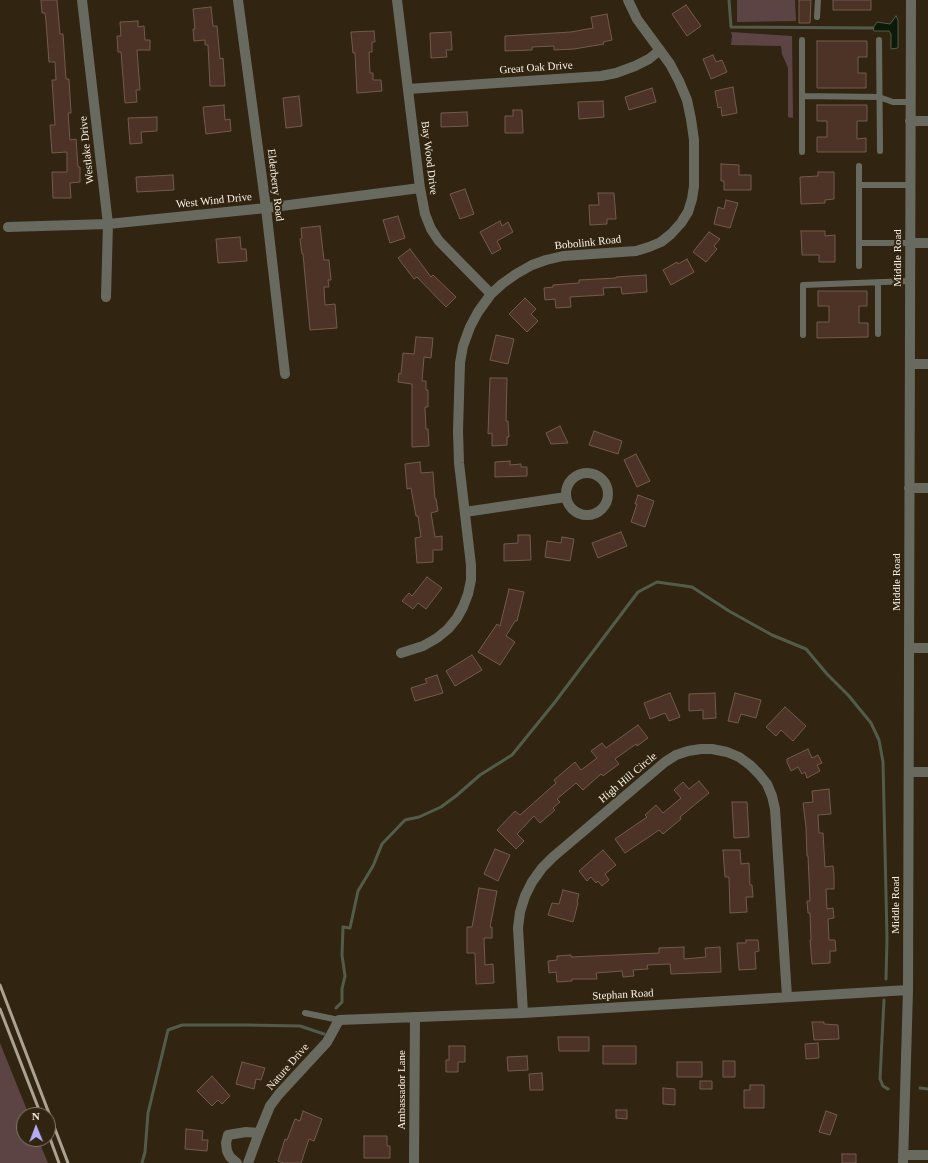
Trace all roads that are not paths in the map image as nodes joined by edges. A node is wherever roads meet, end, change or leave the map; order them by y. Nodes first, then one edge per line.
1 (82, 0) edge
2 (238, 0) edge
3 (397, 0) edge
4 (628, 0) edge
5 (818, 0) edge
6 (911, 0) edge
7 (817, 17) dead end
8 (802, 40) dead end
9 (879, 40) dead end
10 (660, 50) junction
11 (408, 89) junction
12 (802, 96) junction
13 (879, 97) junction
14 (910, 102) junction
15 (910, 121) junction
16 (928, 121) edge
17 (880, 151) dead end
18 (802, 152) dead end
19 (859, 166) dead end
20 (859, 185) junction
21 (910, 185) junction
22 (420, 188) junction
23 (266, 208) junction
24 (108, 224) junction
25 (8, 227) dead end
26 (859, 243) junction
27 (910, 243) junction
28 (928, 243) edge
29 (859, 266) dead end
30 (910, 281) junction
31 (878, 282) junction
32 (491, 294) junction
33 (106, 297) dead end
34 (878, 334) dead end
35 (803, 335) dead end
36 (910, 364) junction
37 (928, 364) edge
38 (285, 374) dead end
39 (909, 488) junction
40 (928, 488) edge
41 (566, 497) junction
42 (465, 512) junction
43 (909, 648) junction
44 (928, 648) edge
45 (401, 653) dead end
46 (909, 772) junction
47 (928, 772) edge
48 (908, 990) junction
49 (787, 997) junction
50 (305, 1013) dead end
51 (523, 1013) junction
52 (415, 1017) junction
53 (339, 1020) junction
54 (259, 1133) junction
55 (928, 1155) edge
56 (903, 1159) edge
57 (237, 1163) edge
58 (248, 1163) edge
59 (414, 1163) edge

1 - 24 street, Westlake Drive
2 - 23 street, Elderberry Road
3 - 11 street, Bay Wood Drive
4 - 10 street, Bobolink Road
5 - 7 lane
6 - 14 street, Middle Road
8 - 12 lane
9 - 13 lane
10 - 11 street, Great Oak Drive
10 - 32 street, Bobolink Road
11 - 22 street, Bay Wood Drive
12 - 13 lane
12 - 18 lane
13 - 14 lane
13 - 17 lane
14 - 15 street, Middle Road
15 - 16 street
15 - 21 street, Middle Road
19 - 20 lane
20 - 21 lane
20 - 26 lane
21 - 27 street, Middle Road
22 - 23 street, West Wind Drive
22 - 32 street, Bay Wood Drive
23 - 24 street, West Wind Drive
23 - 38 street, Elderberry Road
24 - 25 street, West Wind Drive
24 - 33 street, Westlake Drive
26 - 27 lane
26 - 29 lane
27 - 28 street
27 - 30 street, Middle Road
30 - 31 lane
30 - 36 street, Middle Road
31 - 34 lane
31 - 35 lane
32 - 42 street, Bobolink Road
36 - 37 street
36 - 39 street, Middle Road
39 - 40 street
39 - 43 street, Middle Road
41 - 41 street
41 - 42 street
42 - 45 street, Bobolink Road
43 - 44 street
43 - 46 street, Middle Road
46 - 47 street
46 - 48 street, Middle Road
48 - 49 street, Stephan Road
48 - 56 street, Middle Road
49 - 51 street, Stephan Road
49 - 51 street, High Hill Circle
50 - 53 lane
51 - 52 street, Stephan Road
52 - 53 street, Stephan Road
52 - 59 street, Ambassador Lane
53 - 54 street, Nature Drive
54 - 57 street
54 - 58 street, Nature Drive
55 - 56 street

